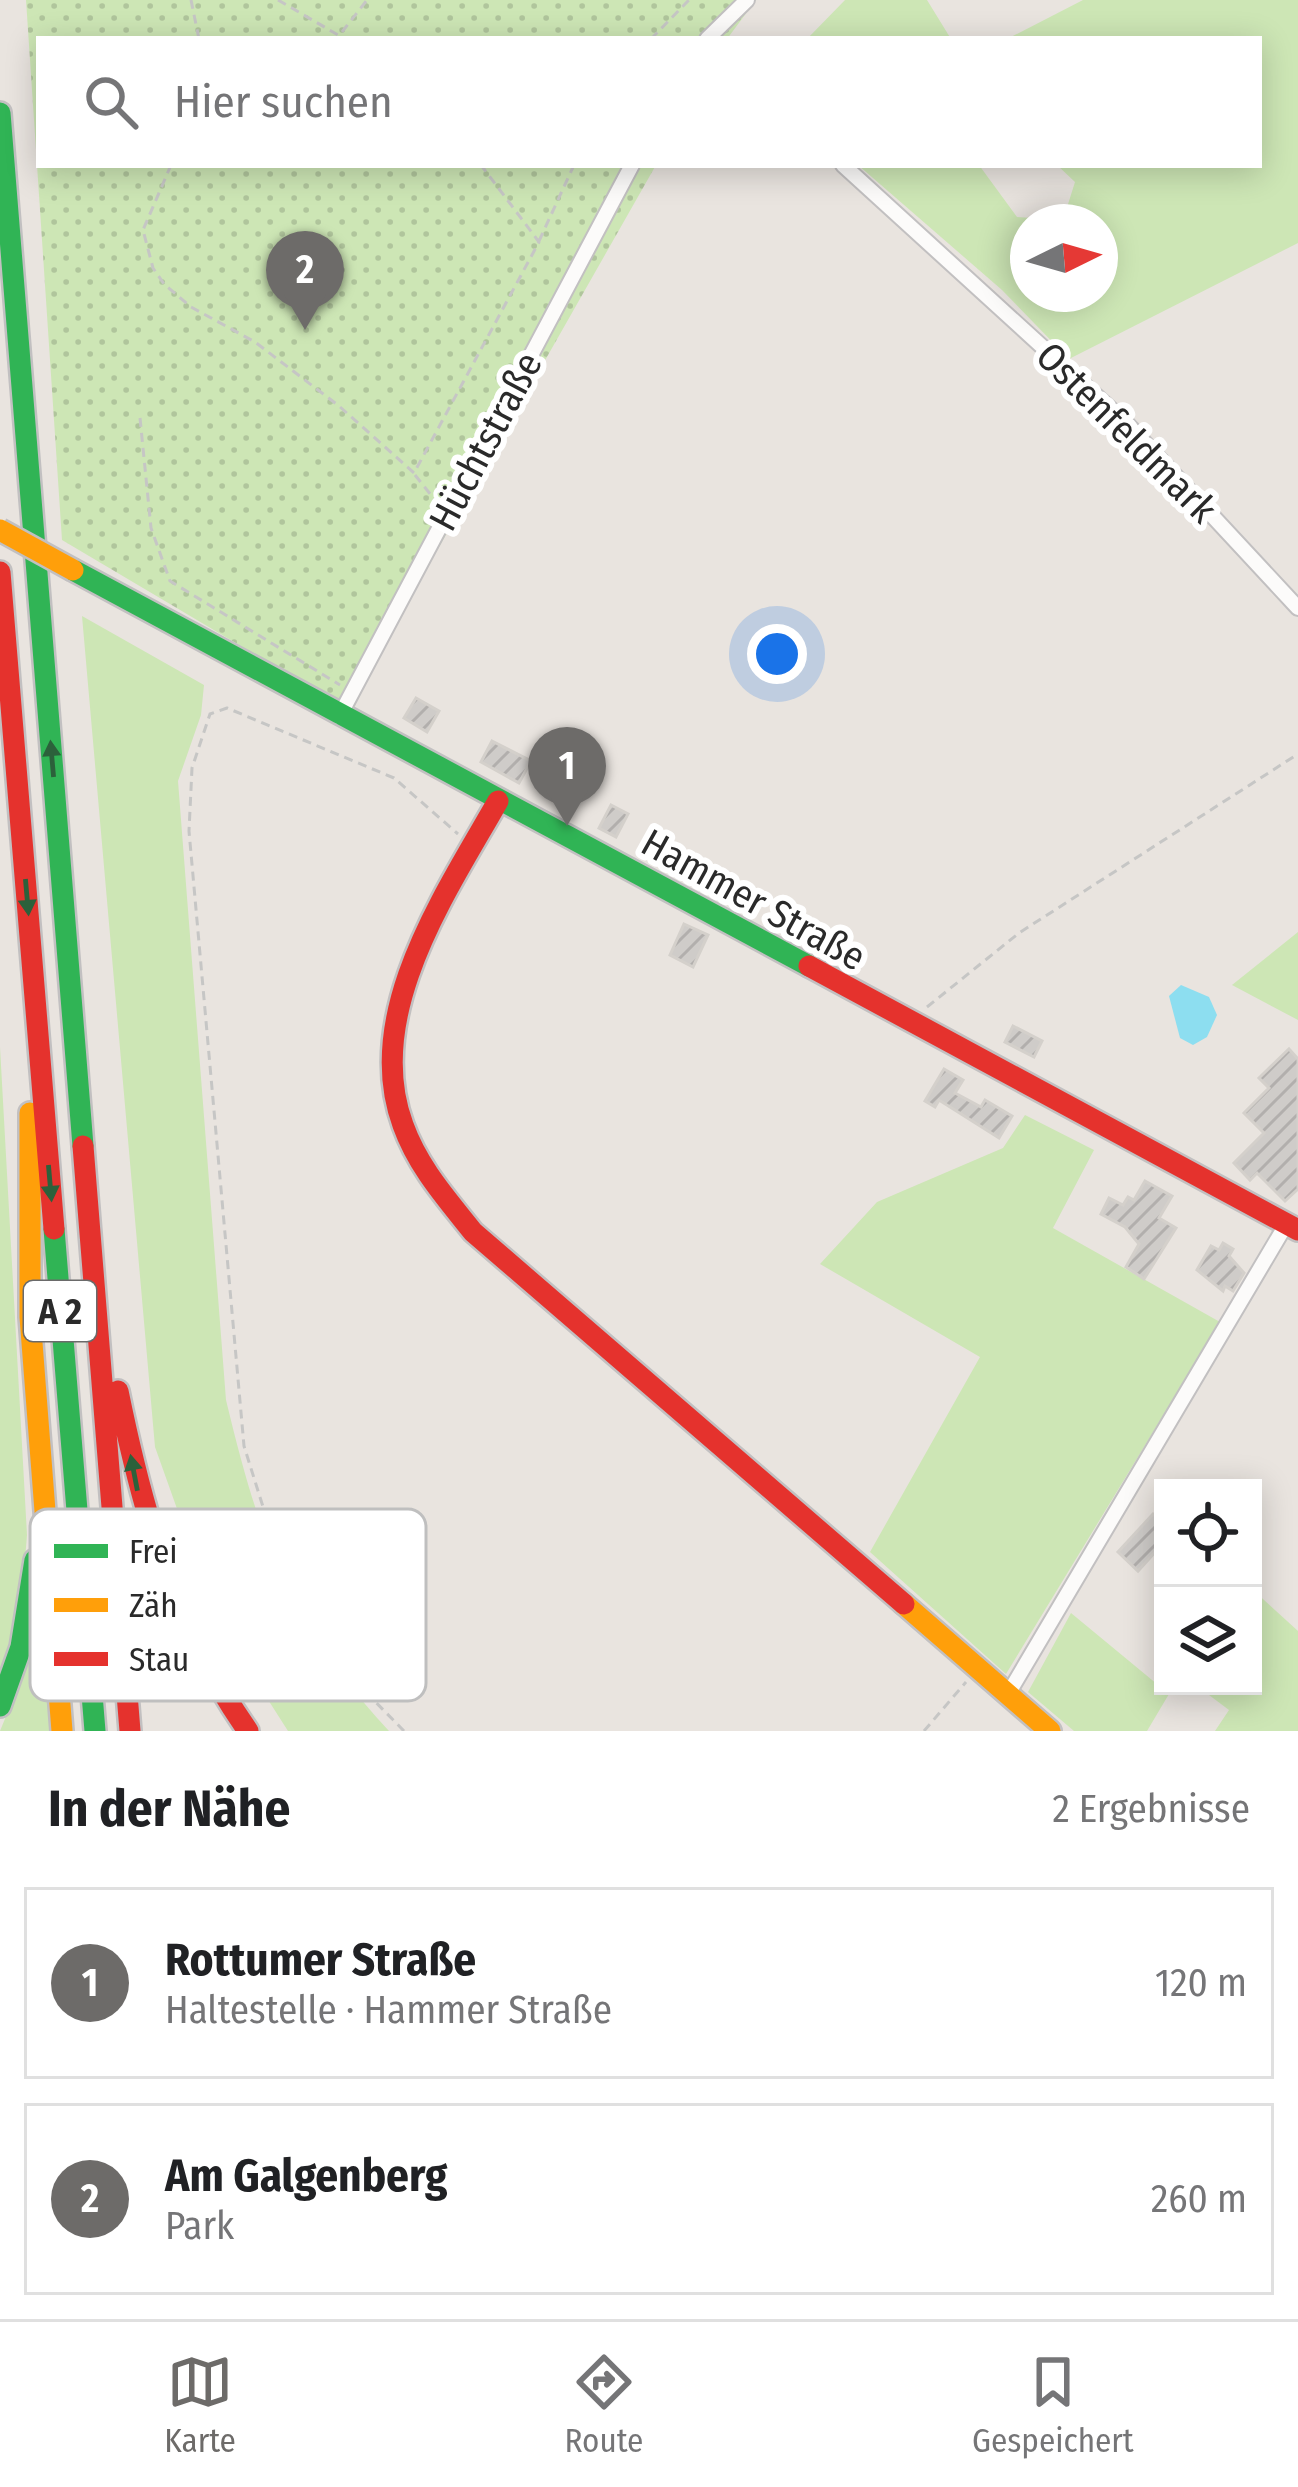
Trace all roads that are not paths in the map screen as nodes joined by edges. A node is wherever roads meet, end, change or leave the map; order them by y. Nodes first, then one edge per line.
1 (747, 0) edge
2 (710, 36) edge
3 (0, 112) edge
4 (630, 168) edge
5 (846, 168) edge
6 (0, 530) edge
7 (0, 572) edge
8 (1298, 608) edge
9 (338, 717) junction
10 (498, 801) junction
11 (37, 1025) junction
12 (1293, 1226) edge
13 (93, 1261) junction
14 (43, 1484) junction
15 (40, 1509) edge
16 (45, 1509) edge
17 (77, 1509) edge
18 (113, 1509) edge
19 (142, 1509) edge
20 (30, 1603) edge
21 (1008, 1694) junction
22 (60, 1701) edge
23 (93, 1701) edge
24 (128, 1701) edge
25 (228, 1701) edge
26 (0, 1706) edge
27 (62, 1731) edge
28 (95, 1731) edge
29 (130, 1731) edge
30 (248, 1731) edge
31 (1050, 1731) edge

1 - 2 street
13 -> 3 main road, A 2
4 - 9 street, Hüchtstraße
5 - 8 street, Ostenfeldmark
6 - 9 main road, Hammer Straße, bridge
7 -> 11 main road, A 2
9 - 10 main road, Hammer Straße
10 - 12 main road, Hammer Straße
10 - 21 main road
11 - 14 main road
11 -> 17 main road, A 2
12 - 21 street, Hammer Straße
13 - 18 main road, A 2
19 -> 13 main road
14 - 15 main road
14 - 16 main road
20 - 26 main road
21 - 31 main road
22 - 27 main road
23 -> 28 main road, A 2
24 - 29 main road, A 2
30 -> 25 main road

